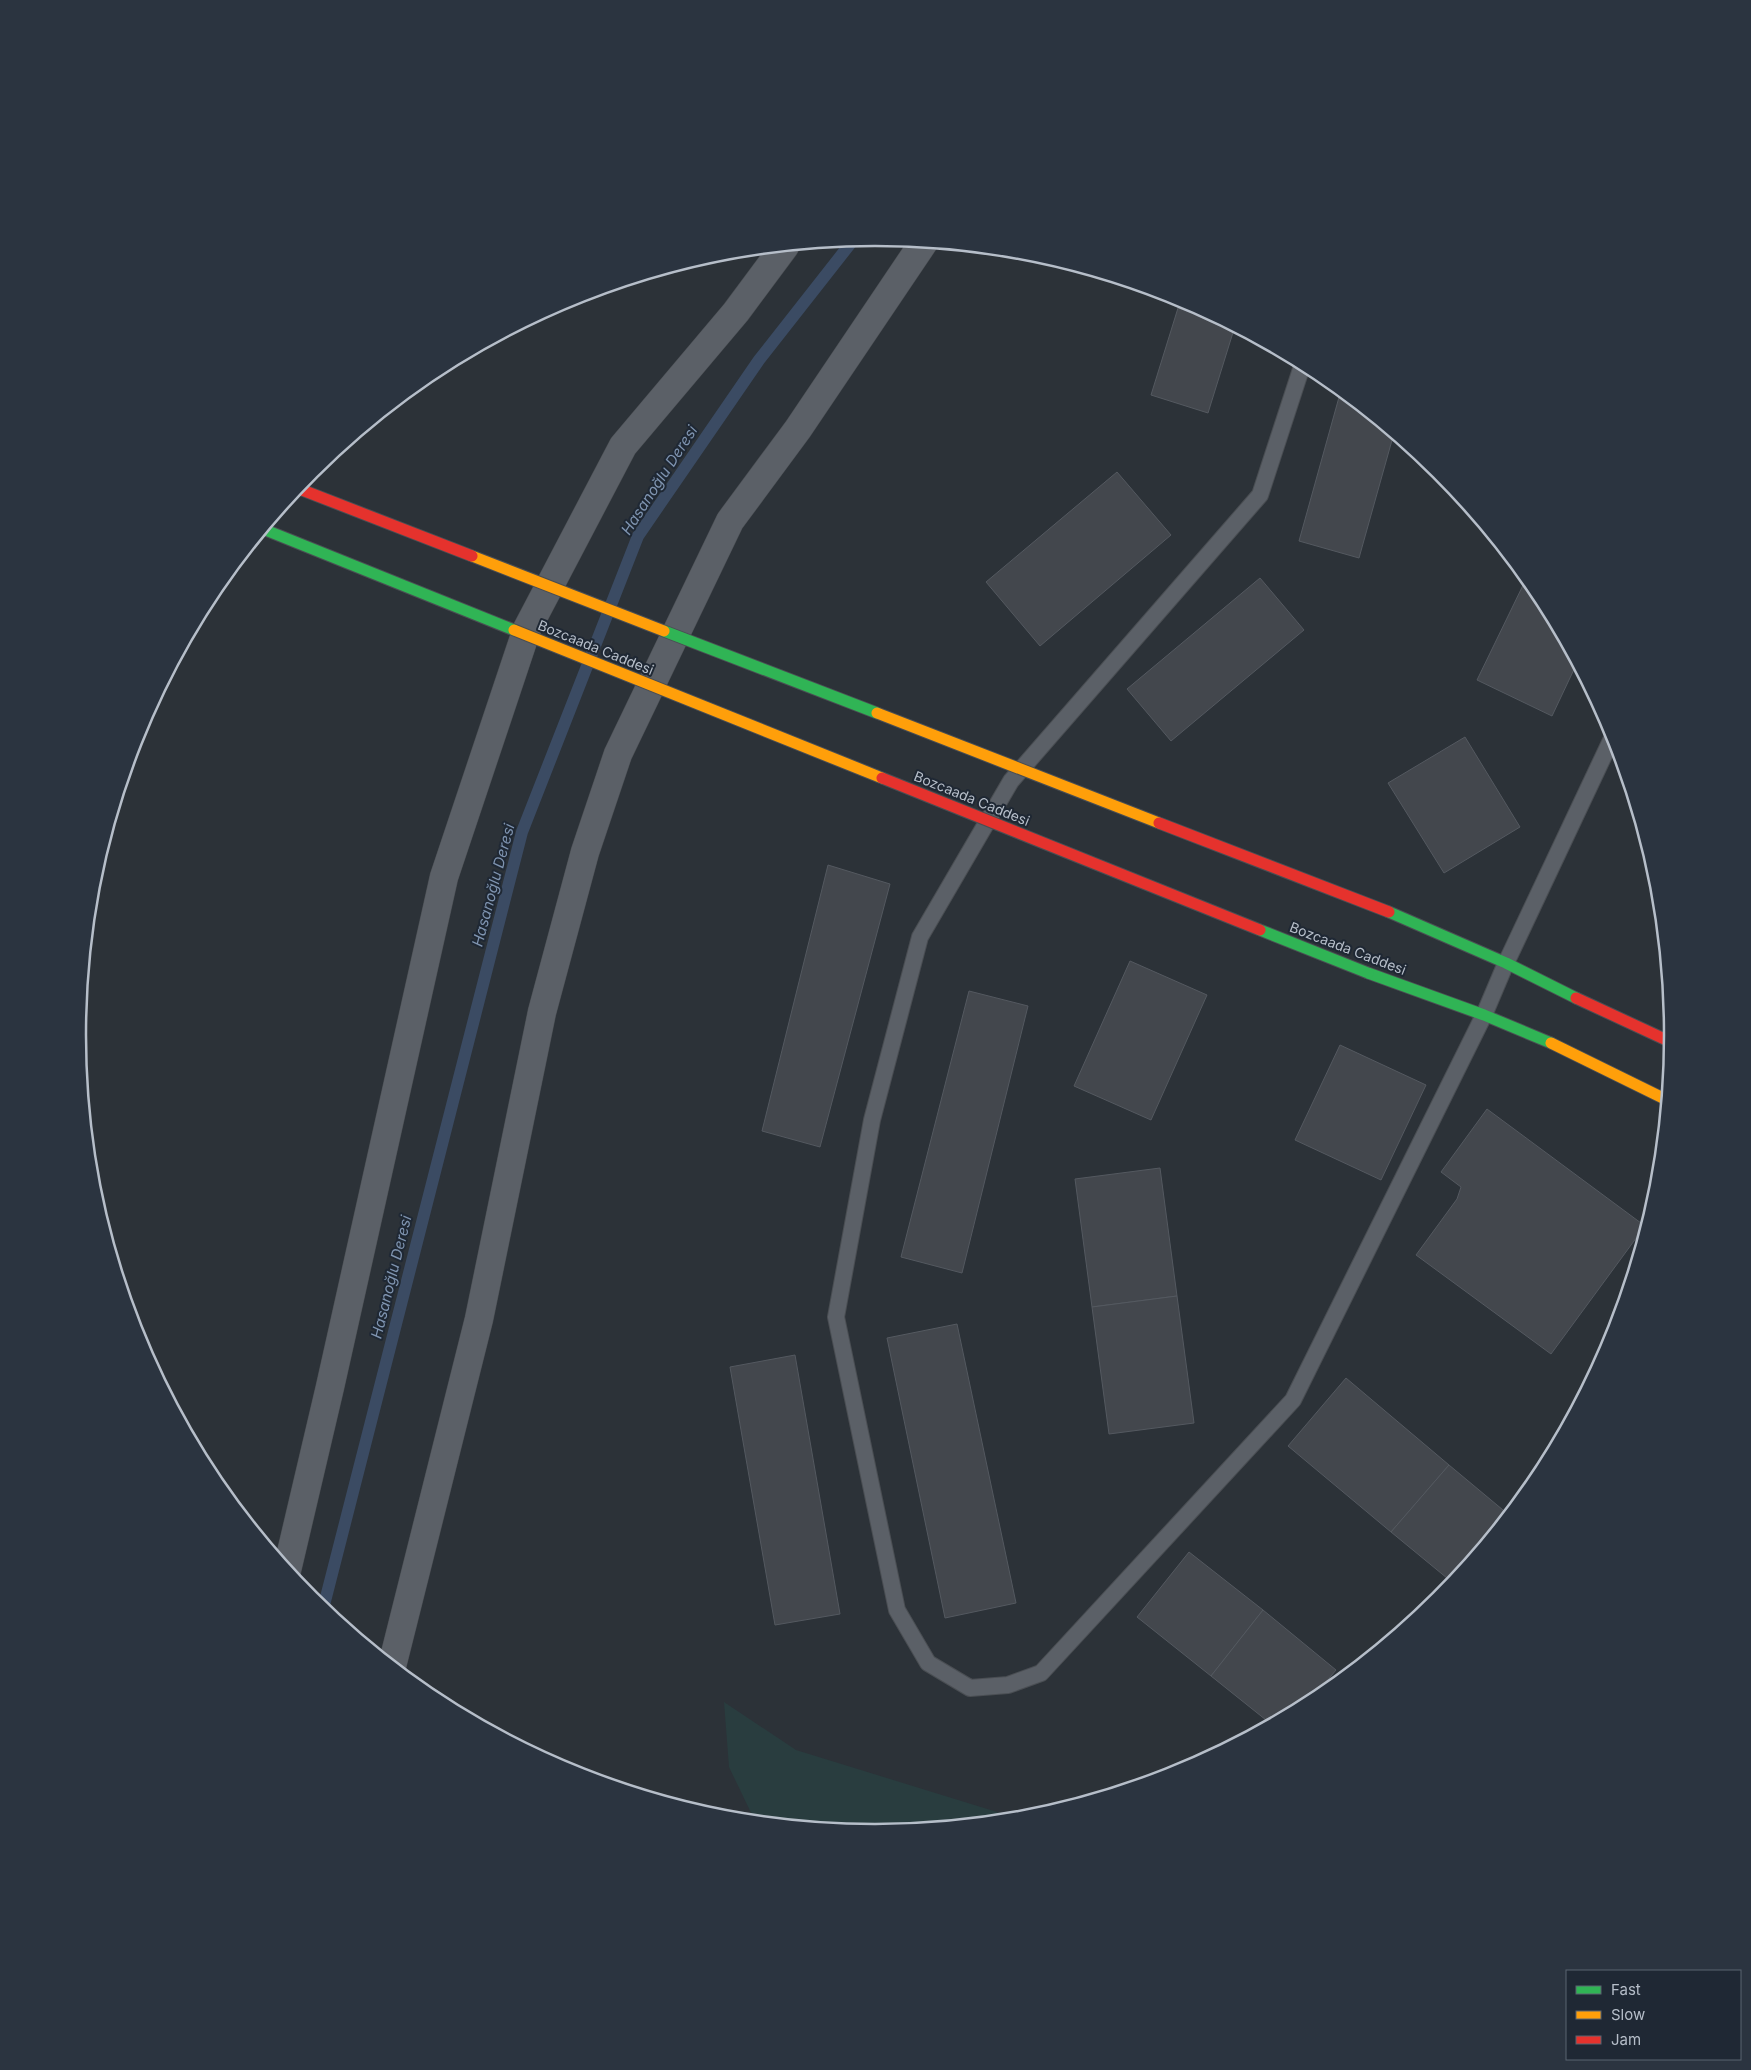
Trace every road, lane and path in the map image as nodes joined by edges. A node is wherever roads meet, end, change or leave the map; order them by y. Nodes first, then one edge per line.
1 (921, 247) edge
2 (781, 252) edge
3 (1301, 370) edge
4 (304, 491) edge
5 (269, 531) edge
6 (1609, 744) edge
7 (1506, 963) junction
8 (1484, 1015) junction
9 (1665, 1039) edge
10 (1662, 1098) edge
11 (289, 1562) edge
12 (394, 1660) edge

1 - 12 street
2 - 11 street
3 - 8 lane
4 - 7 street, bridge
5 - 8 street, Bozcaada Caddesi, bridge
6 - 7 lane
7 - 8 lane
7 - 9 street
8 - 10 street, Bozcaada Caddesi

